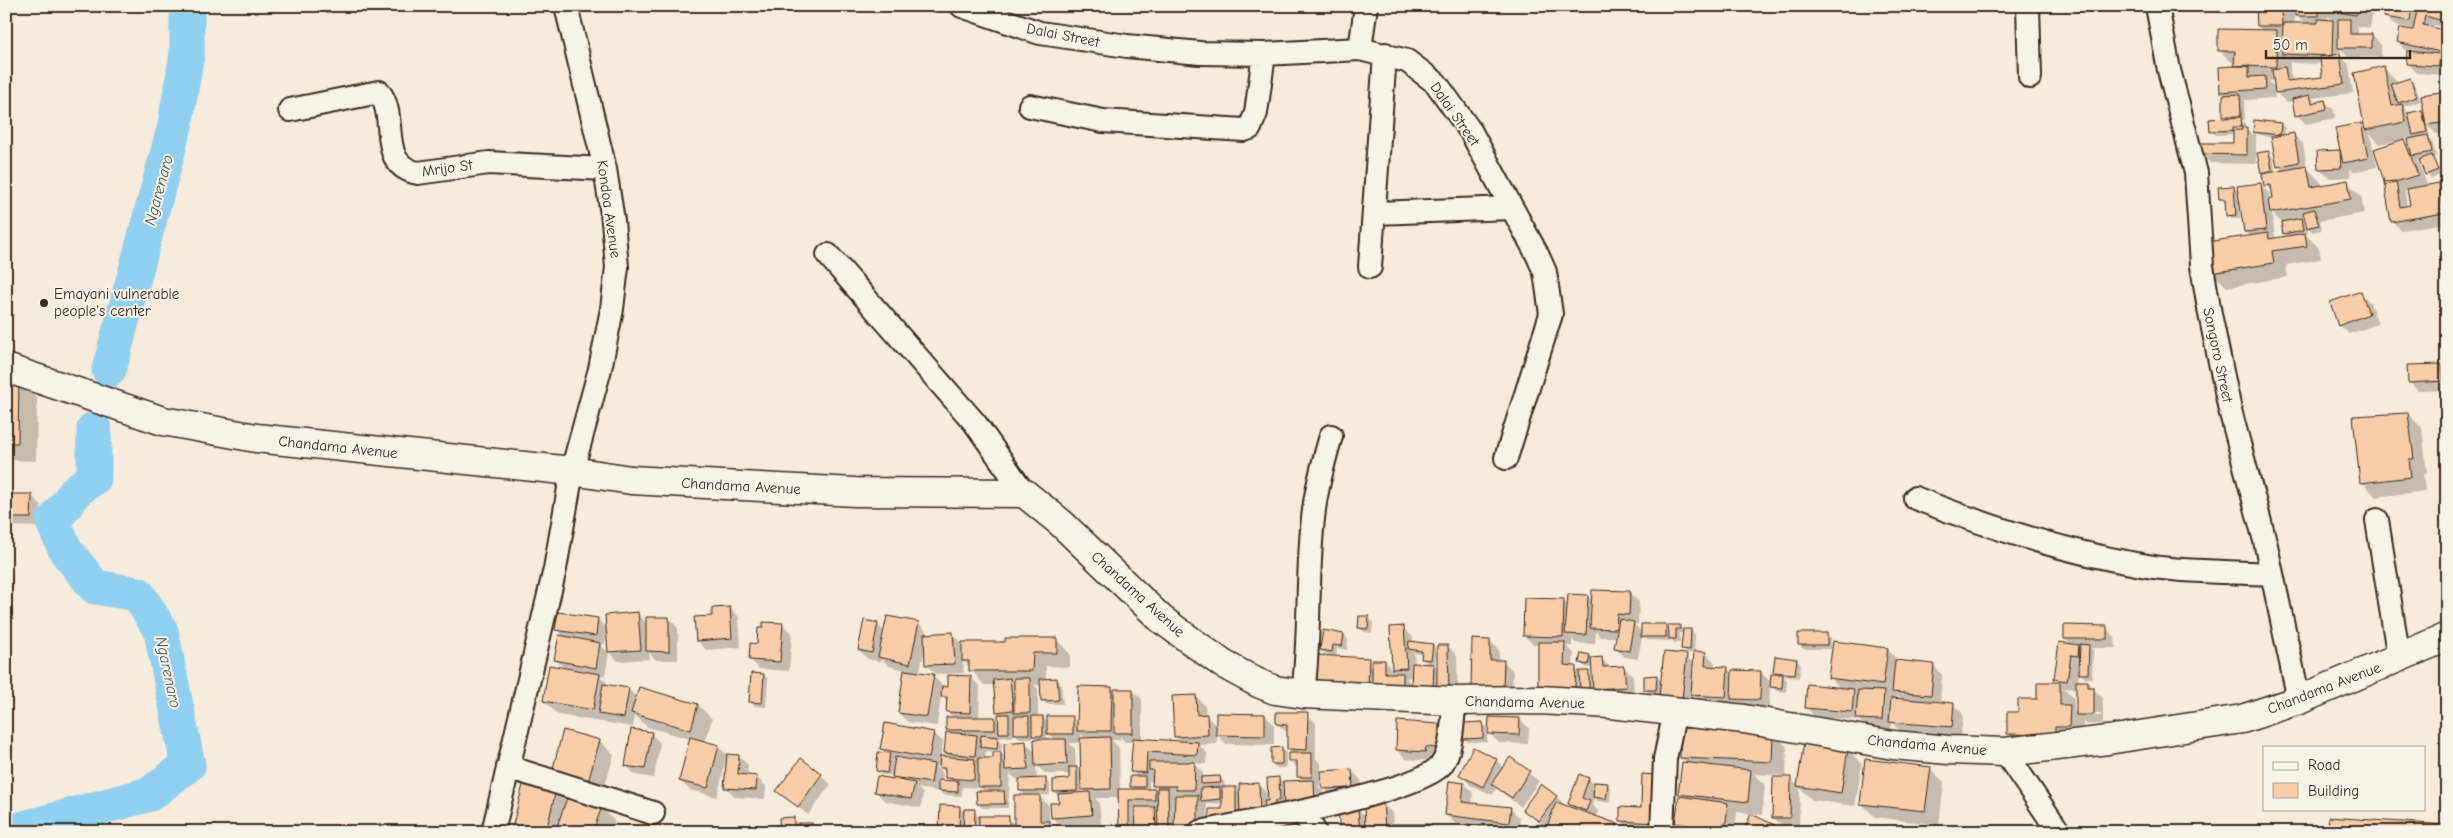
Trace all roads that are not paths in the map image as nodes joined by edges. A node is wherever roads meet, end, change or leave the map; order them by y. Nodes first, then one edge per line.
1 (566, 6) edge
2 (962, 6) edge
3 (1366, 6) edge
4 (2028, 6) edge
5 (2157, 6) edge
6 (1360, 49) junction
7 (1264, 54) junction
8 (1385, 54) junction
9 (2030, 77) dead end
10 (1030, 106) dead end
11 (290, 110) dead end
12 (605, 169) junction
13 (1512, 208) junction
14 (1375, 213) junction
15 (828, 255) dead end
16 (1370, 267) dead end
17 (6, 368) edge
18 (1331, 436) dead end
19 (1506, 458) dead end
20 (572, 471) junction
21 (1024, 493) junction
22 (1915, 498) dead end
23 (2377, 520) dead end
24 (2272, 574) junction
25 (2447, 637) edge
26 (2399, 658) junction
27 (1303, 694) junction
28 (2299, 700) junction
29 (1454, 701) junction
30 (1675, 711) junction
31 (2005, 752) junction
32 (508, 767) junction
33 (1303, 812) junction
34 (653, 813) dead end
35 (493, 832) edge
36 (1200, 832) edge
37 (1316, 832) edge
38 (1662, 832) edge
39 (2059, 832) edge

1 - 12 street, Kondoa Avenue
2 - 7 street, Dalai Street
3 - 6 street
4 - 9 street
5 - 24 street, Songoro Street
6 - 7 street, Dalai Street
6 - 8 street, Dalai Street
7 - 10 street
8 - 13 street, Dalai Street
8 - 14 street
11 - 12 street, Mrijo St
12 - 20 street, Kondoa Avenue
13 - 14 street
13 - 19 street, Dalai Street
14 - 16 street
15 - 21 street
17 - 20 street, Chandama Avenue
18 - 27 street
20 - 21 street, Chandama Avenue
20 - 32 street, Kondoa Avenue
21 - 27 street, Chandama Avenue
22 - 24 street
23 - 26 street
24 - 28 street, Songoro Street
25 - 26 street, Chandama Avenue
26 - 28 street, Chandama Avenue
27 - 29 street, Chandama Avenue
28 - 31 street, Chandama Avenue
29 - 30 street, Chandama Avenue
29 - 33 street
30 - 31 street, Chandama Avenue
30 - 38 street
31 - 39 street
32 - 34 street
32 - 35 street, Kondoa Avenue
33 - 36 street
33 - 37 street

